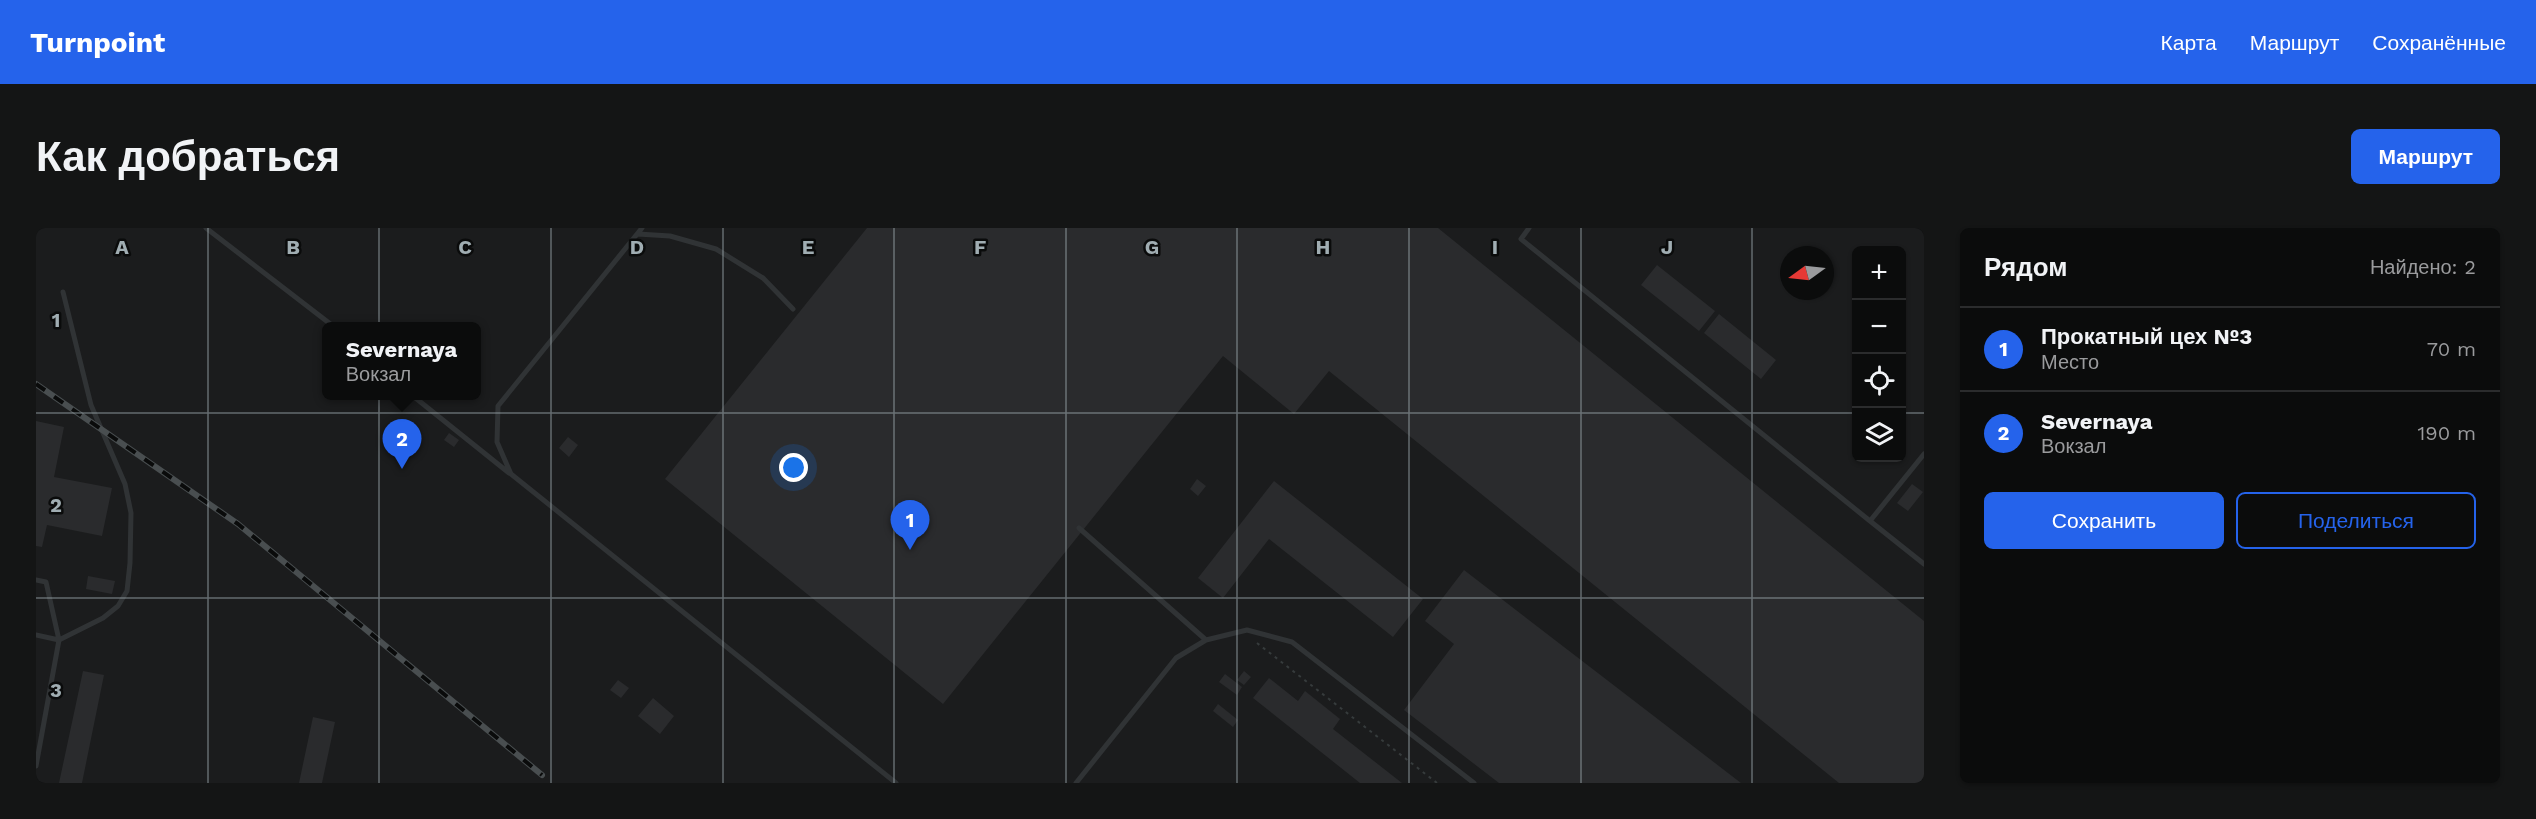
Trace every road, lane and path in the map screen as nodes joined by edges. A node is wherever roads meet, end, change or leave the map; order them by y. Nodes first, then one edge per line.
1 (206, 228) edge
2 (642, 228) edge
3 (1529, 228) edge
4 (638, 234) junction
5 (63, 292) dead end
6 (793, 309) dead end
7 (327, 322) edge
8 (419, 400) edge
9 (1924, 454) edge
10 (510, 474) junction
11 (1870, 521) junction
12 (1079, 528) dead end
13 (1924, 564) edge
14 (36, 580) edge
15 (1242, 632) junction
16 (36, 635) edge
17 (59, 640) junction
18 (1206, 640) junction
19 (36, 766) edge
20 (897, 783) edge
21 (1076, 783) edge
22 (1437, 783) edge
23 (1474, 783) edge

1 - 7 lane
2 - 4 lane
3 - 11 lane
4 - 6 lane
4 - 10 lane
5 - 17 lane
8 - 10 lane
9 - 11 lane
10 - 20 lane
11 - 13 lane
12 - 18 lane
14 - 17 lane
15 - 18 lane
15 - 22 path
15 - 23 lane
16 - 17 lane
17 - 19 lane
18 - 21 lane

